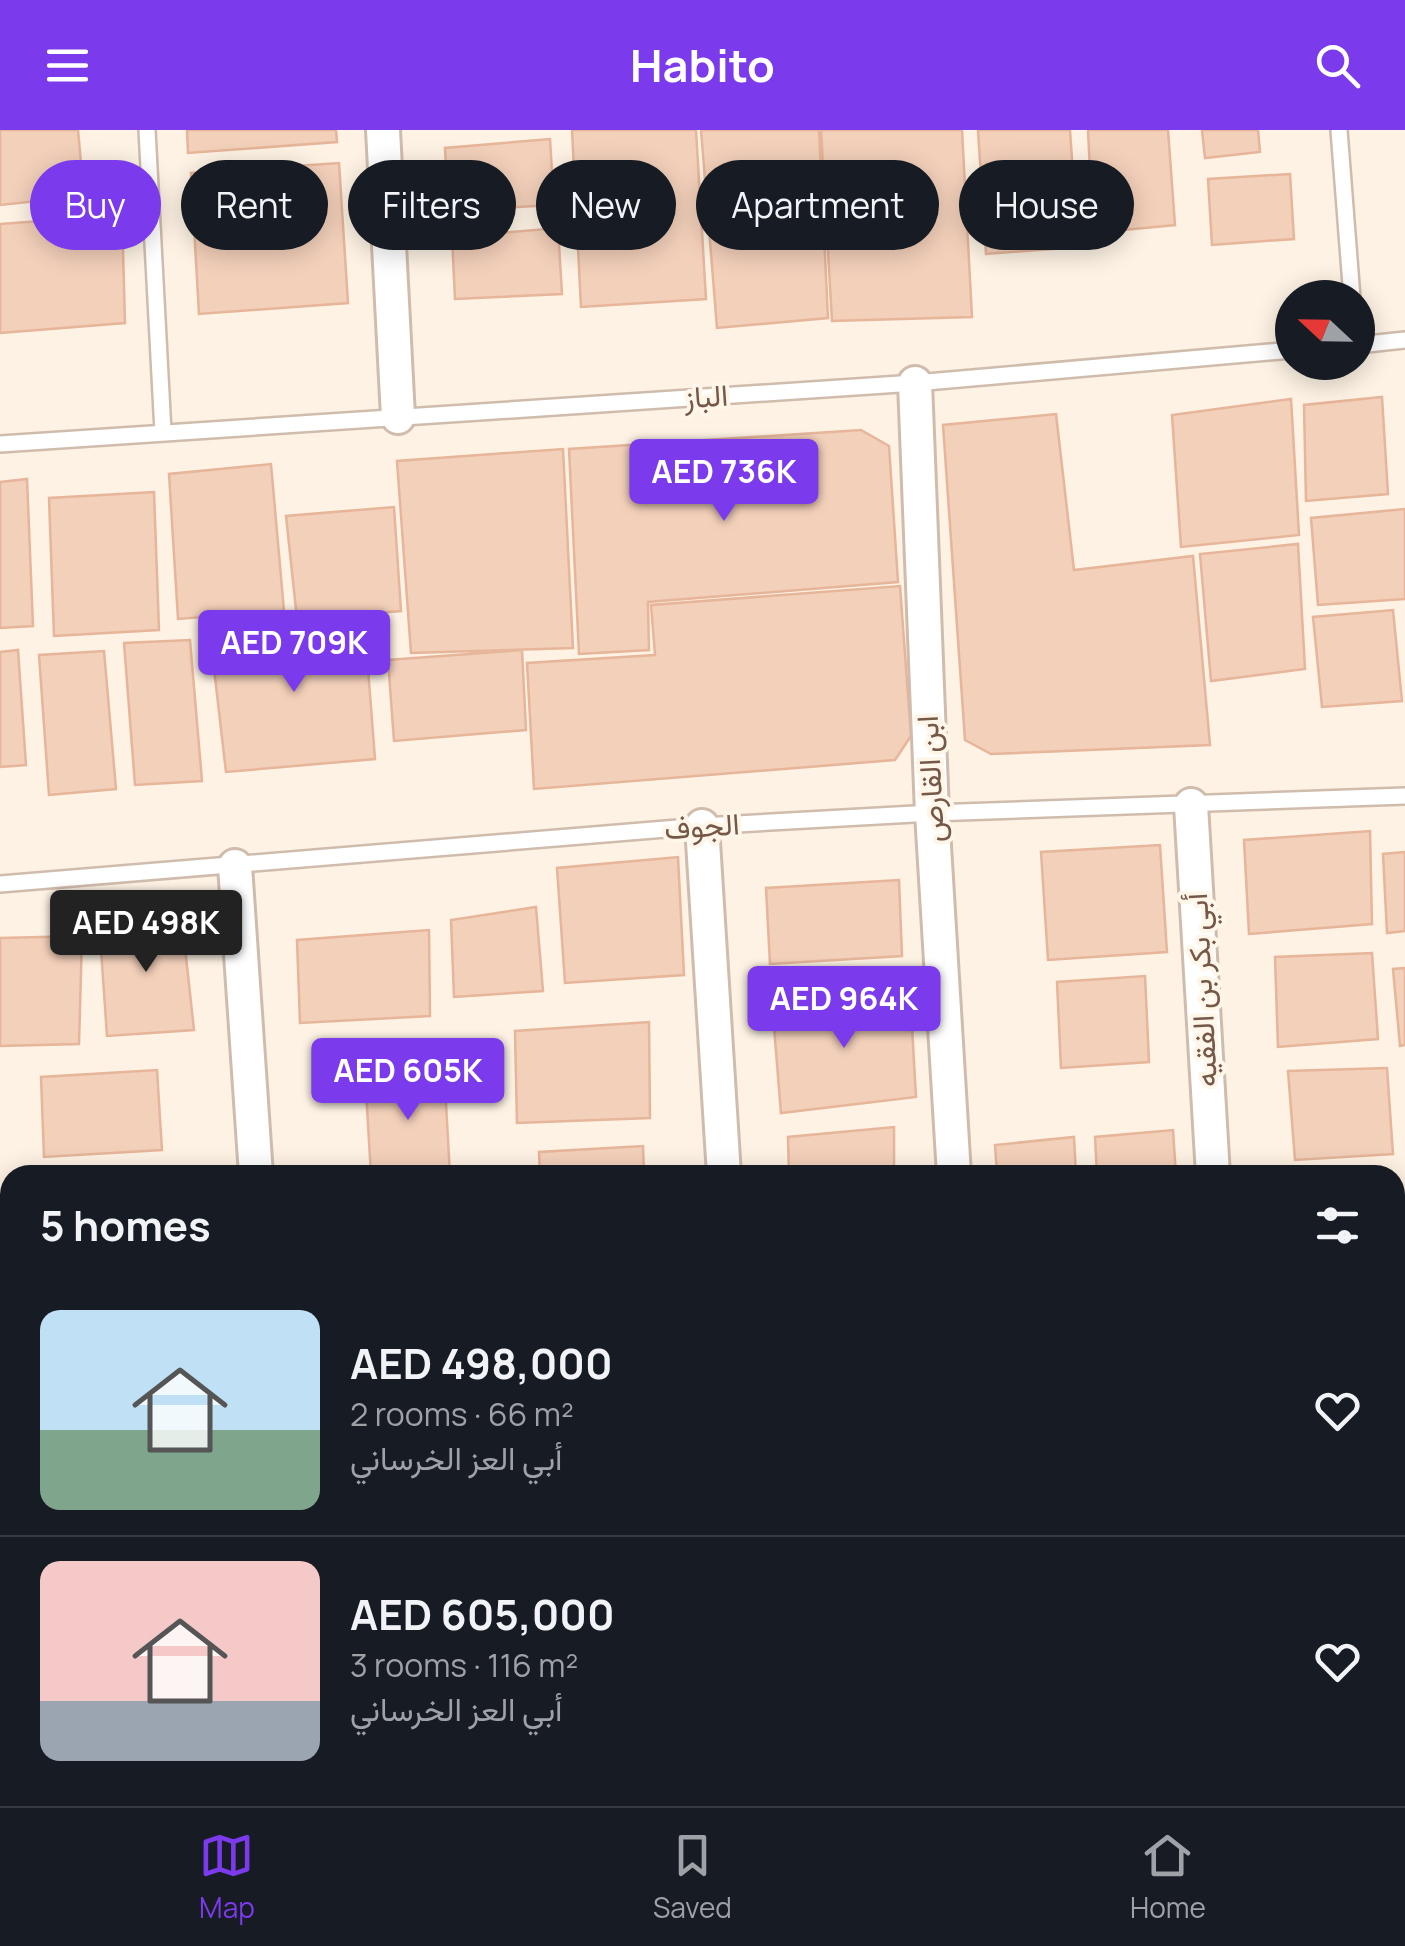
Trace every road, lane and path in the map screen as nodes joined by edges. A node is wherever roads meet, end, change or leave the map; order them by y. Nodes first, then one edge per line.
1 (147, 130) edge
2 (383, 130) edge
3 (1340, 130) edge
4 (1351, 280) edge
5 (1405, 340) edge
6 (1375, 343) edge
7 (1275, 352) edge
8 (915, 384) junction
9 (398, 417) junction
10 (163, 432) junction
11 (0, 444) edge
12 (1405, 796) edge
13 (1191, 805) junction
14 (932, 813) junction
15 (702, 826) junction
16 (236, 866) junction
17 (0, 884) edge
18 (255, 1165) edge
19 (723, 1165) edge
20 (953, 1165) edge
21 (1212, 1165) edge

1 - 10 lane
2 - 9 street
3 - 4 lane
5 - 6 lane
7 - 8 lane, الباز
8 - 9 lane, الباز
8 - 14 street, ابن القارص
9 - 10 lane, الباز
10 - 11 lane, الباز
12 - 13 lane, الجوف
13 - 14 lane, الجوف
13 - 21 street, أبي بكر بن الفقيه
14 - 15 lane, الجوف
14 - 20 street, ابن القارص
15 - 16 lane, الجوف
15 - 19 street
16 - 17 lane, الجوف
16 - 18 street

